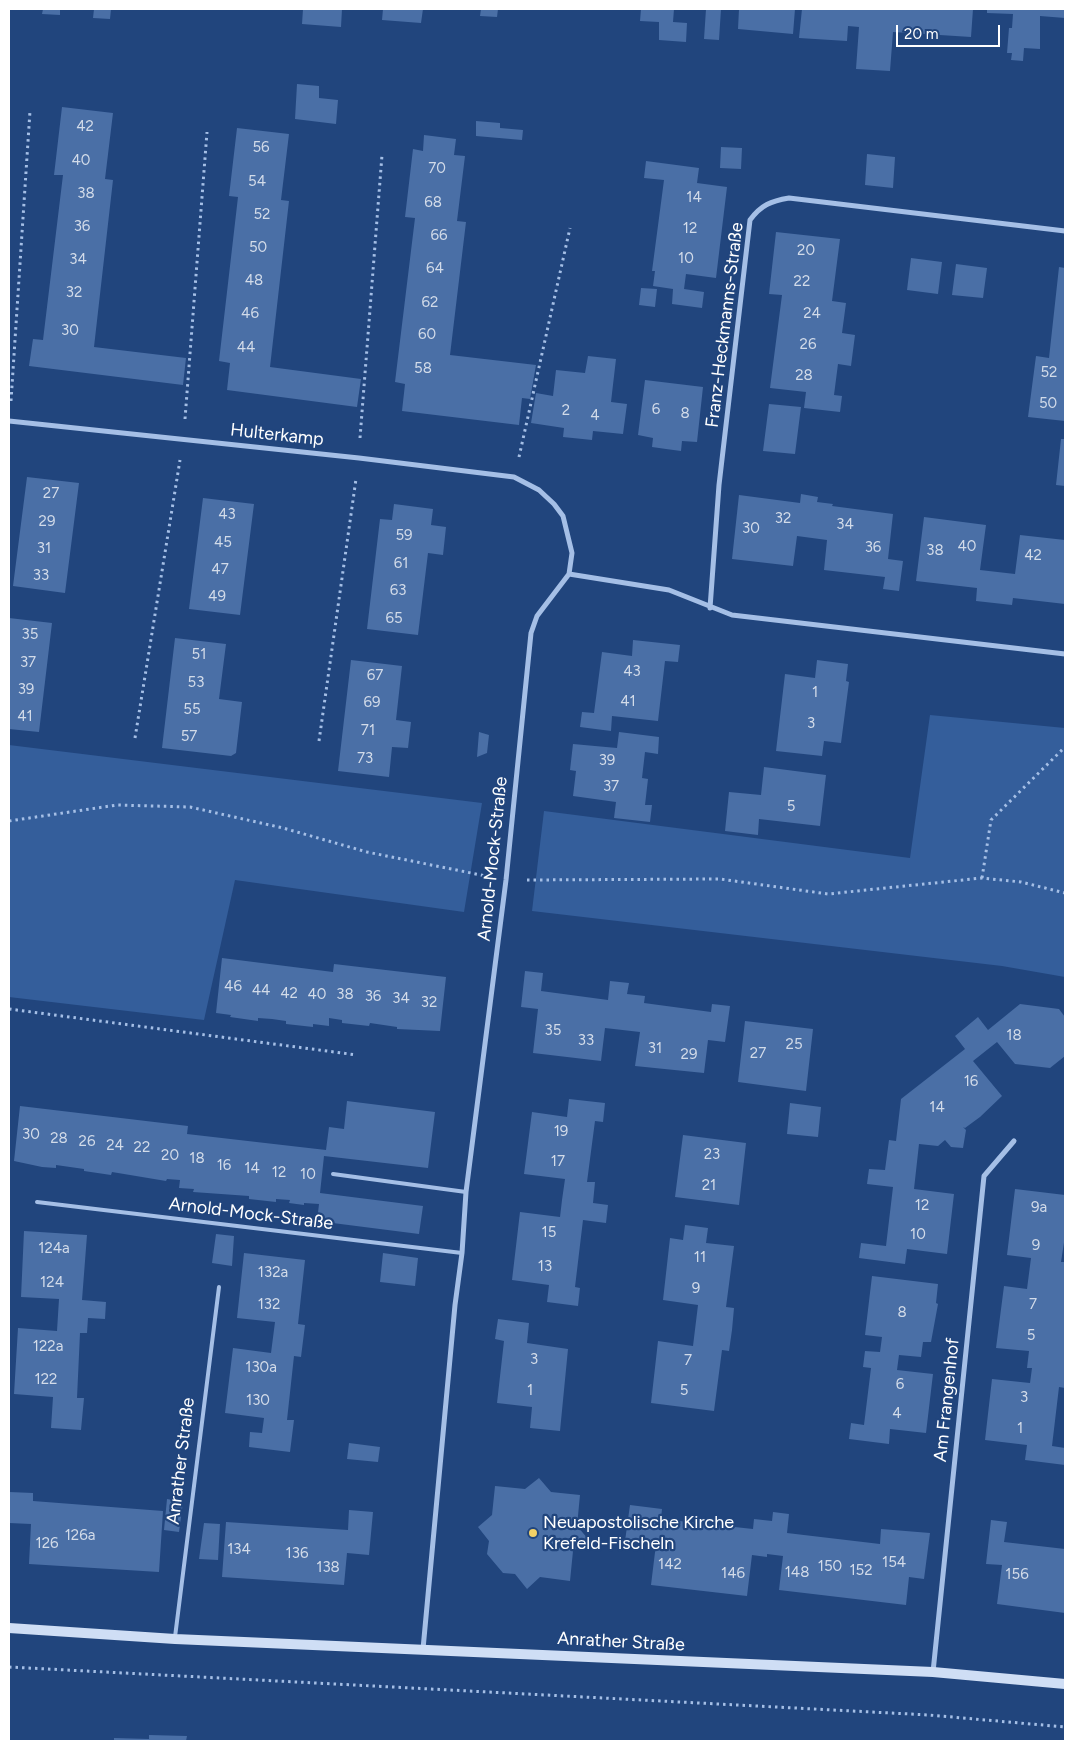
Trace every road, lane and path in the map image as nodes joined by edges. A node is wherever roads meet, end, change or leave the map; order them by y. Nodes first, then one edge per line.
1 (30, 111) dead end
2 (570, 228) dead end
3 (1065, 231) edge
4 (9, 421) edge
5 (514, 477) junction
6 (569, 574) junction
7 (710, 608) junction
8 (1065, 654) edge
9 (1065, 747) edge
10 (9, 821) edge
11 (982, 878) junction
12 (506, 880) junction
13 (1065, 893) edge
14 (9, 1009) edge
15 (357, 1055) dead end
16 (1014, 1141) dead end
17 (333, 1174) dead end
18 (466, 1192) junction
19 (37, 1202) dead end
20 (462, 1253) junction
21 (220, 1287) dead end
22 (9, 1628) edge
23 (175, 1639) junction
24 (423, 1649) junction
25 (9, 1667) edge
26 (933, 1672) junction
27 (1065, 1684) edge
28 (1065, 1727) edge

1 - 4 path
2 - 5 path
3 - 7 street, Franz-Heckmanns-Straße
4 - 5 street, Hulterkamp
5 - 6 street, Hulterkamp
6 - 7 street
6 - 12 street, Arnold-Mock-Straße
7 - 8 street
9 - 11 path
10 - 12 path
11 - 12 path
11 - 13 path
12 - 18 street, Arnold-Mock-Straße
14 - 15 path
16 - 26 street, Am Frangenhof
17 - 18 lane
18 - 20 street, Arnold-Mock-Straße
19 - 20 lane, Arnold-Mock-Straße
20 - 24 street, Arnold-Mock-Straße
21 - 23 lane, Anrather Straße
22 - 23 main road, Anrather Straße
23 - 24 main road, Anrather Straße
24 - 26 main road, Anrather Straße
25 - 28 path
26 - 27 main road, Anrather Straße

